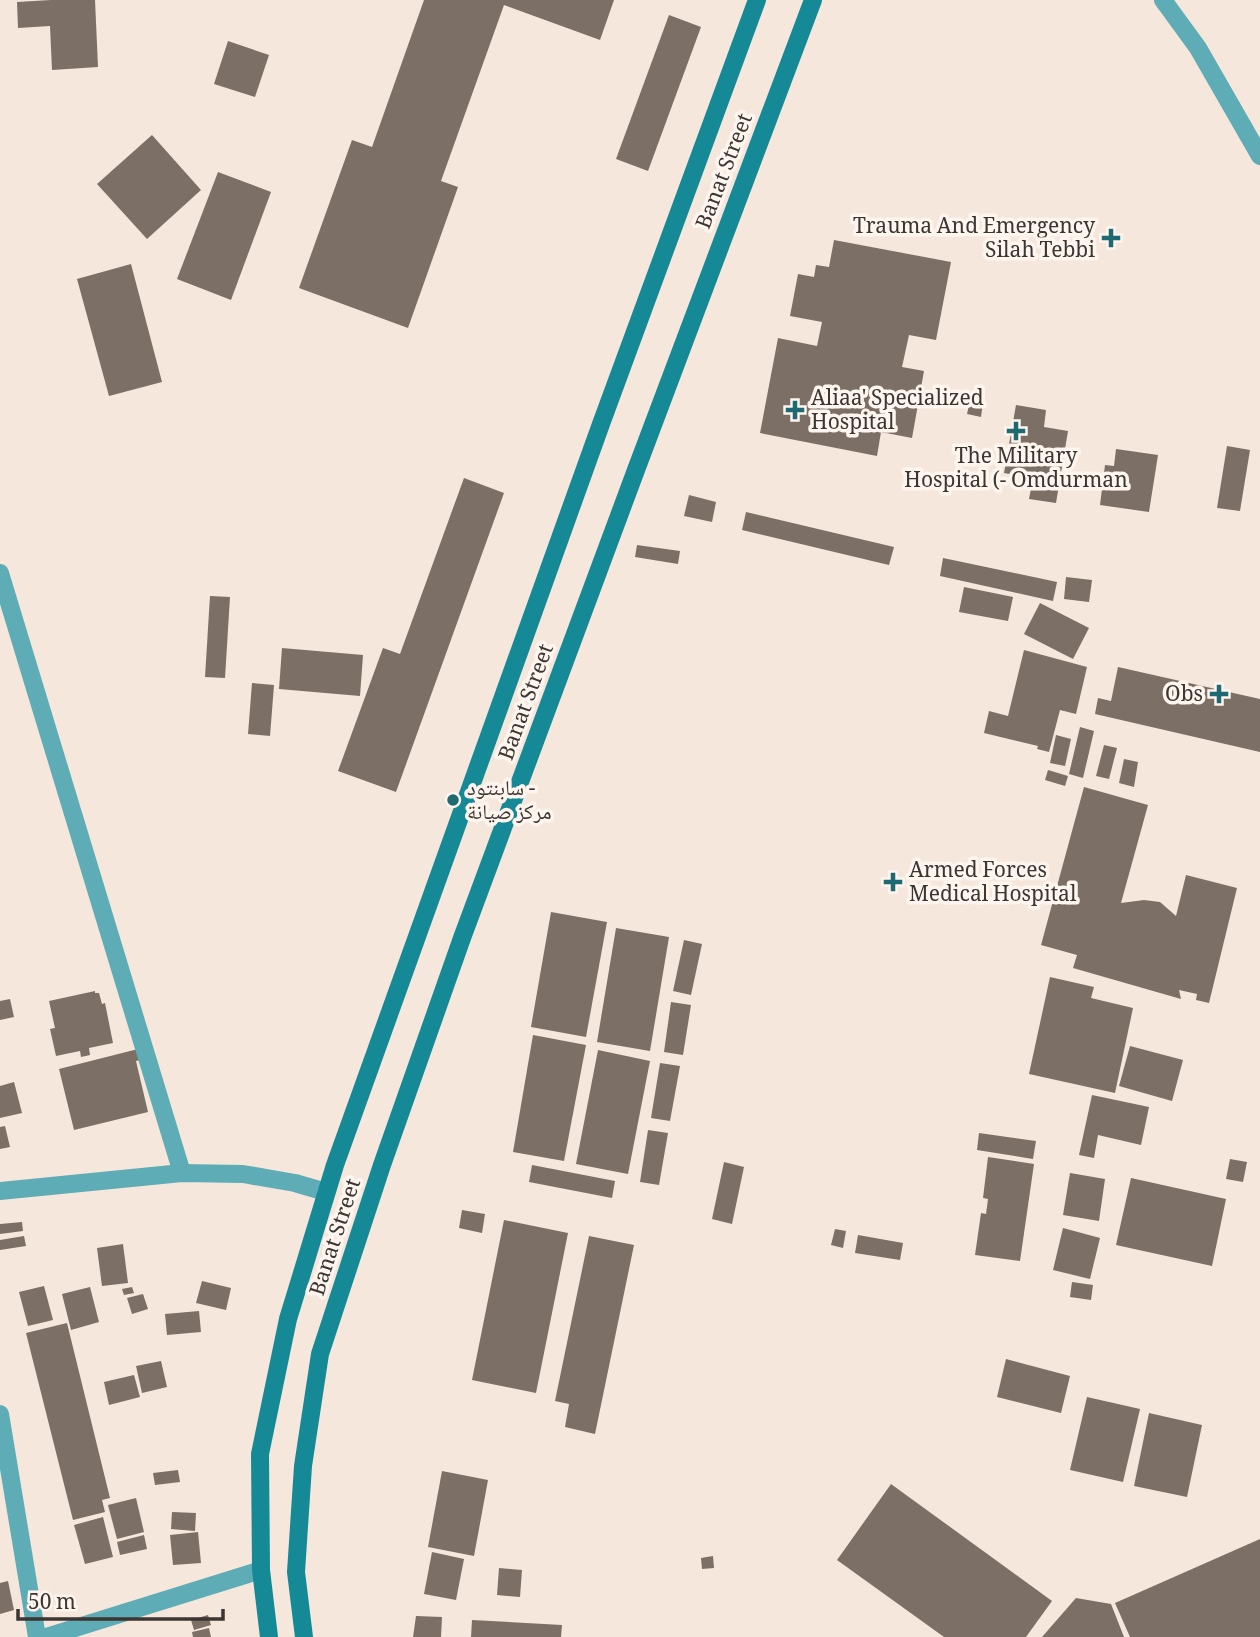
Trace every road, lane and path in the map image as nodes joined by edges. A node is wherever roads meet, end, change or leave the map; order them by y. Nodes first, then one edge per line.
1 (757, 0) edge
2 (813, 0) edge
3 (1163, 0) edge
4 (1260, 156) edge
5 (0, 573) edge
6 (182, 1173) junction
7 (0, 1191) edge
8 (326, 1192) junction
9 (1, 1418) edge
10 (261, 1570) junction
11 (37, 1637) edge
12 (46, 1637) edge
13 (269, 1637) edge
14 (304, 1637) edge

1 - 8 main road, Banat Street
2 - 14 main road, Banat Street
3 - 4 street
5 - 6 street
6 - 7 street
6 - 8 street
8 - 10 main road, Banat Street
9 - 11 street
10 - 12 street
10 - 13 main road, Banat Street

